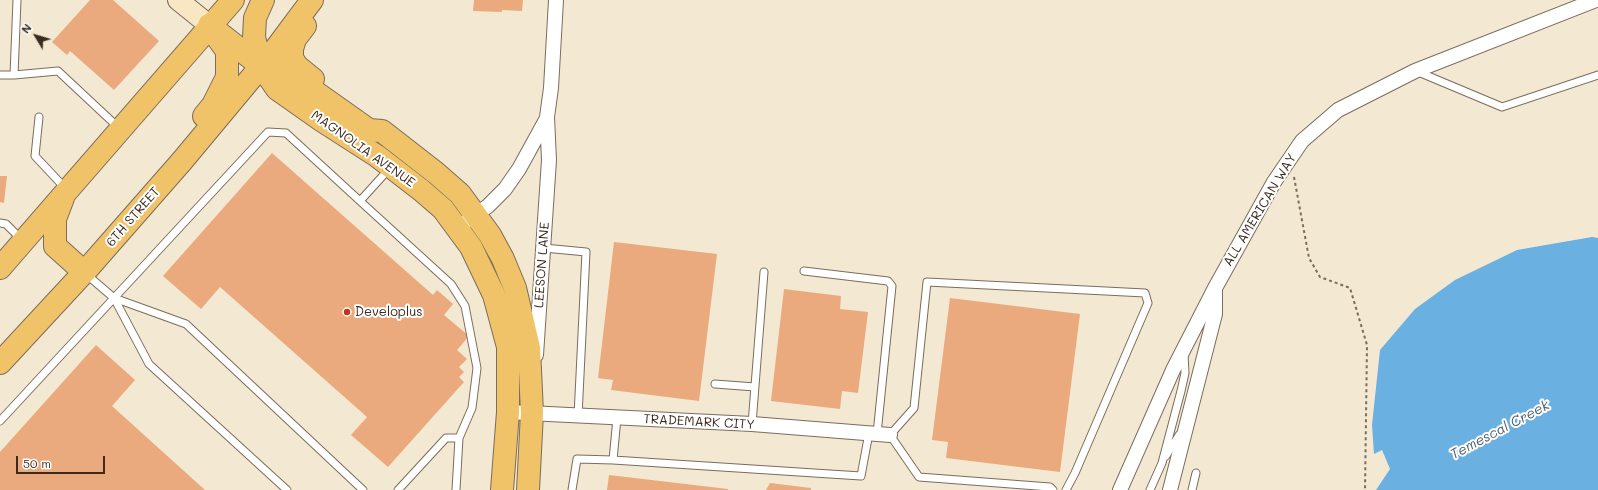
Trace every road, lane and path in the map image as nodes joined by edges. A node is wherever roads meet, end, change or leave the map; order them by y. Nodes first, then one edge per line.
1 (17, 0) edge
2 (178, 0) edge
3 (233, 0) edge
4 (263, 0) edge
5 (312, 0) edge
6 (323, 0) edge
7 (556, 0) edge
8 (1596, 0) edge
9 (209, 25) junction
10 (261, 66) junction
11 (1415, 71) junction
12 (0, 74) edge
13 (14, 75) junction
14 (1598, 75) edge
15 (39, 117) dead end
16 (547, 117) junction
17 (120, 129) junction
18 (382, 131) junction
19 (1290, 158) junction
20 (391, 166) junction
21 (67, 190) junction
22 (360, 201) junction
23 (136, 215) junction
24 (475, 215) junction
25 (0, 223) edge
26 (457, 228) junction
27 (23, 241) junction
28 (544, 248) junction
29 (0, 268) edge
30 (804, 271) dead end
31 (84, 272) junction
32 (764, 272) dead end
33 (1215, 288) junction
34 (114, 298) junction
35 (1183, 350) junction
36 (0, 363) edge
37 (715, 384) dead end
38 (755, 387) junction
39 (508, 412) junction
40 (532, 413) junction
41 (578, 416) junction
42 (617, 418) junction
43 (0, 421) edge
44 (1188, 421) junction
45 (752, 424) junction
46 (879, 434) junction
47 (459, 438) junction
48 (613, 460) junction
49 (1162, 463) junction
50 (1196, 473) dead end
51 (287, 490) edge
52 (363, 490) edge
53 (398, 490) edge
54 (456, 490) edge
55 (502, 490) edge
56 (528, 490) edge
57 (572, 490) edge
58 (1053, 490) edge
59 (1066, 490) edge
60 (1120, 490) edge
61 (1150, 490) edge
62 (1170, 490) edge
63 (1192, 490) edge
64 (1365, 490) edge

1 - 13 lane
2 - 9 main road
3 - 9 main road
4 - 10 main road
5 - 10 main road
6 - 18 main road
7 - 16 street, LEESON LANE
8 - 11 street, ALL AMERICAN WAY
9 - 10 main road, MAGNOLIA AVENUE
9 - 17 main road
9 - 23 main road
10 - 18 main road, MAGNOLIA AVENUE
10 - 20 main road, MAGNOLIA AVENUE
10 - 23 main road, 6TH STREET
11 - 14 lane
11 - 19 street, ALL AMERICAN WAY
12 - 13 lane
13 - 17 lane
15 - 21 lane
16 - 24 street, LEESON LANE
16 - 28 street, LEESON LANE
17 - 21 main road
18 - 24 main road, MAGNOLIA AVENUE
19 - 33 street, ALL AMERICAN WAY
19 - 64 path
20 - 22 lane
20 - 26 main road, MAGNOLIA AVENUE
21 - 27 main road
21 - 31 main road
22 - 34 lane
22 - 47 lane
23 - 31 main road, 6TH STREET
24 - 26 street, LEESON LANE
24 - 40 main road, MAGNOLIA AVENUE
25 - 27 lane
26 - 39 main road, MAGNOLIA AVENUE
27 - 29 main road
28 - 40 street, LEESON LANE
28 - 41 lane
30 - 46 lane
31 - 34 lane
31 - 36 main road, 6TH STREET
32 - 38 lane
33 - 35 street, ALL AMERICAN WAY
33 - 44 street
34 - 43 lane
34 - 51 lane
34 - 52 lane
35 - 49 lane
35 - 60 street, ALL AMERICAN WAY
37 - 38 lane
38 - 45 lane
39 - 40 street, TRADEMARK CITY
39 - 55 main road, MAGNOLIA AVENUE
40 - 41 street, TRADEMARK CITY
40 - 56 main road, MAGNOLIA AVENUE
41 - 42 street, TRADEMARK CITY
42 - 45 street, TRADEMARK CITY
42 - 48 lane
44 - 49 lane
44 - 62 street
45 - 46 street, TRADEMARK CITY
46 - 48 lane
46 - 58 lane
46 - 59 lane
47 - 53 lane
47 - 54 lane
48 - 57 lane
49 - 61 lane
50 - 63 lane

